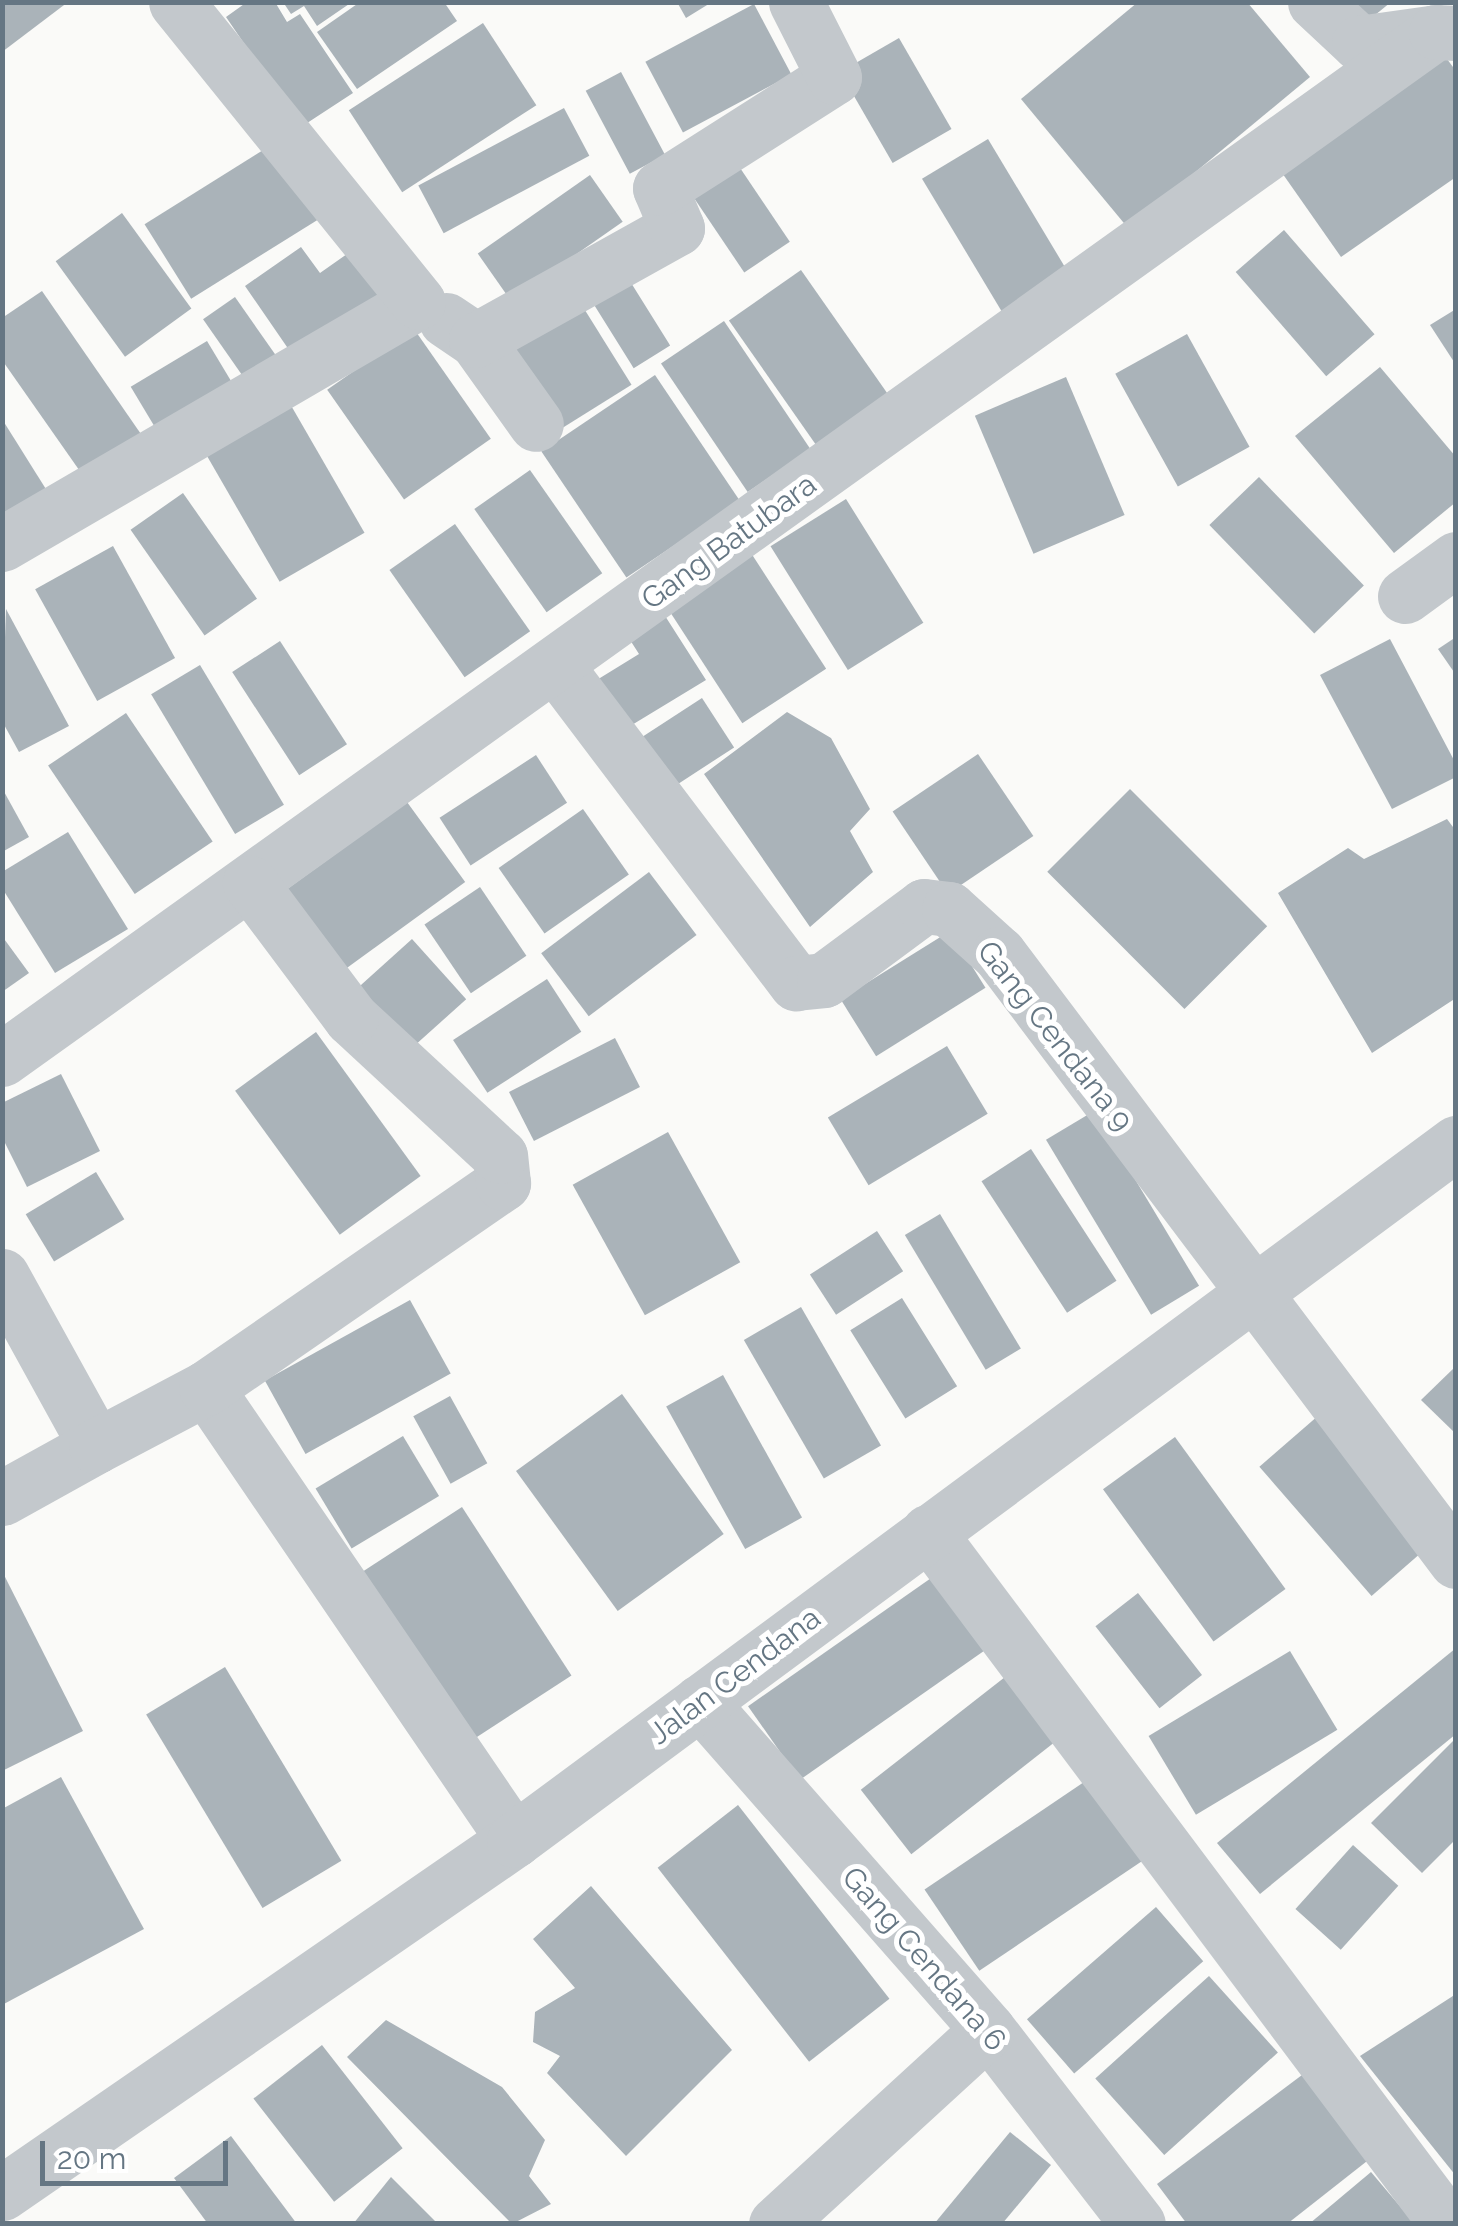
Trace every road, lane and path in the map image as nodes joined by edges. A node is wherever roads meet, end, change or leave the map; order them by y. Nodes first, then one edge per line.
1 (176, 2) edge
2 (796, 2) edge
3 (1316, 2) edge
4 (1446, 32) edge
5 (418, 302) junction
6 (476, 340) junction
7 (536, 424) dead end
8 (2, 544) edge
9 (1456, 558) edge
10 (1404, 596) dead end
11 (556, 666) junction
12 (250, 884) junction
13 (2, 1059) edge
14 (1456, 1142) edge
15 (2, 1276) edge
16 (1248, 1294) junction
17 (206, 1388) junction
18 (96, 1446) junction
19 (2, 1498) edge
20 (928, 1532) junction
21 (1456, 1561) edge
22 (700, 1702) junction
23 (514, 1840) junction
24 (988, 2030) junction
25 (2, 2193) edge
26 (776, 2224) edge
27 (1138, 2224) edge
28 (1447, 2224) edge

1 - 5 street
2 - 6 street
3 - 4 street
4 - 11 street, Gang Batubara
5 - 6 street
5 - 8 street
6 - 7 street
9 - 10 street
11 - 12 street, Gang Batubara
11 - 16 street, Gang Cendana 9
12 - 13 street, Gang Batubara
12 - 17 street
14 - 16 street, Jalan Cendana
15 - 18 street
16 - 20 street, Jalan Cendana
16 - 21 street
17 - 18 street
17 - 23 street
18 - 19 street
20 - 22 street, Jalan Cendana
20 - 28 street
22 - 23 street, Jalan Cendana
22 - 24 street, Gang Cendana 6
23 - 25 street, Jalan Cendana
24 - 26 street
24 - 27 street, Gang Cendana 6

